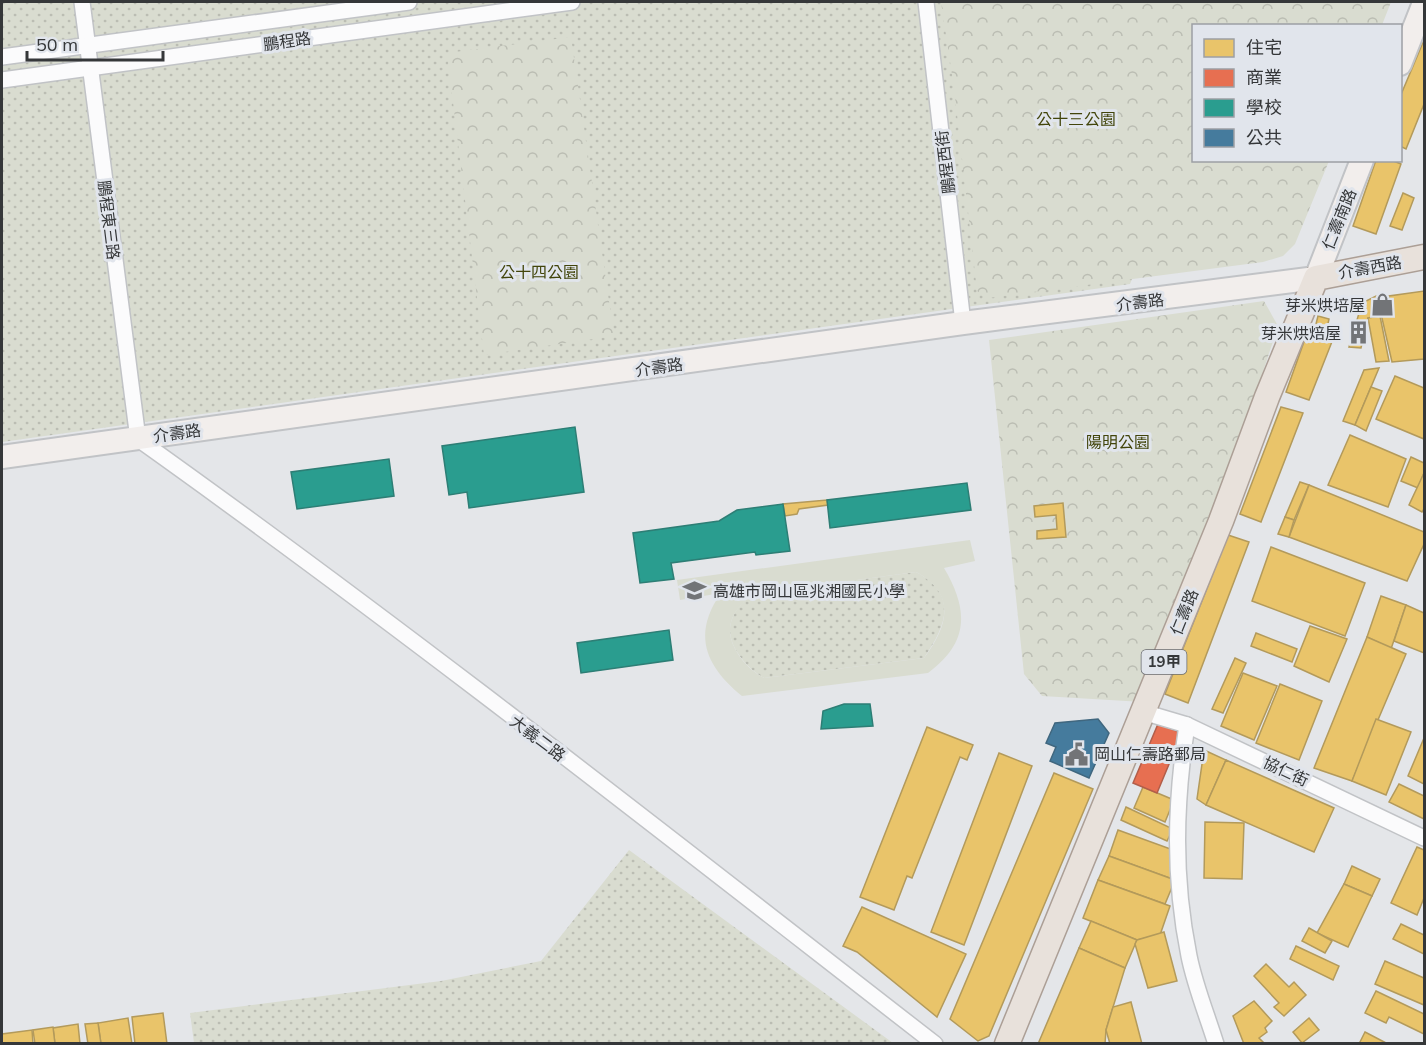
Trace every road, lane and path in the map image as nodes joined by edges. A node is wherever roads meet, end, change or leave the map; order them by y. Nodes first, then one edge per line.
1 (82, 2) edge
2 (409, 2) edge
3 (572, 2) edge
4 (926, 2) edge
5 (1425, 3) edge
6 (87, 45) junction
7 (2, 57) edge
8 (1402, 61) edge
9 (91, 68) junction
10 (2, 80) edge
11 (1361, 162) edge
12 (1425, 257) edge
13 (1316, 278) junction
14 (963, 323) junction
15 (138, 439) junction
16 (2, 457) edge
17 (1143, 712) junction
18 (1187, 725) junction
19 (1425, 838) edge
20 (935, 1044) edge
21 (1007, 1044) edge
22 (1216, 1044) edge

1 - 6 street, 鵬程東三路
2 - 6 street, 鵬程路
3 - 9 street, 鵬程路
4 - 14 street, 鵬程西街
5 - 8 main road
6 - 7 street, 鵬程路
6 - 9 street, 鵬程東三路
9 - 10 street, 鵬程路
9 - 15 street, 鵬程東三路
11 - 13 main road, 仁壽南路
12 - 13 main road, 介壽西路
13 - 14 main road, 介壽路
13 - 17 main road, 仁壽路 / 19甲
14 - 15 main road, 介壽路
15 - 16 main road, 介壽路
15 - 20 street, 大義二路
17 - 18 street, 協仁街
17 - 21 main road, 仁壽路 / 19甲
18 - 19 street, 協仁街
18 - 22 street

